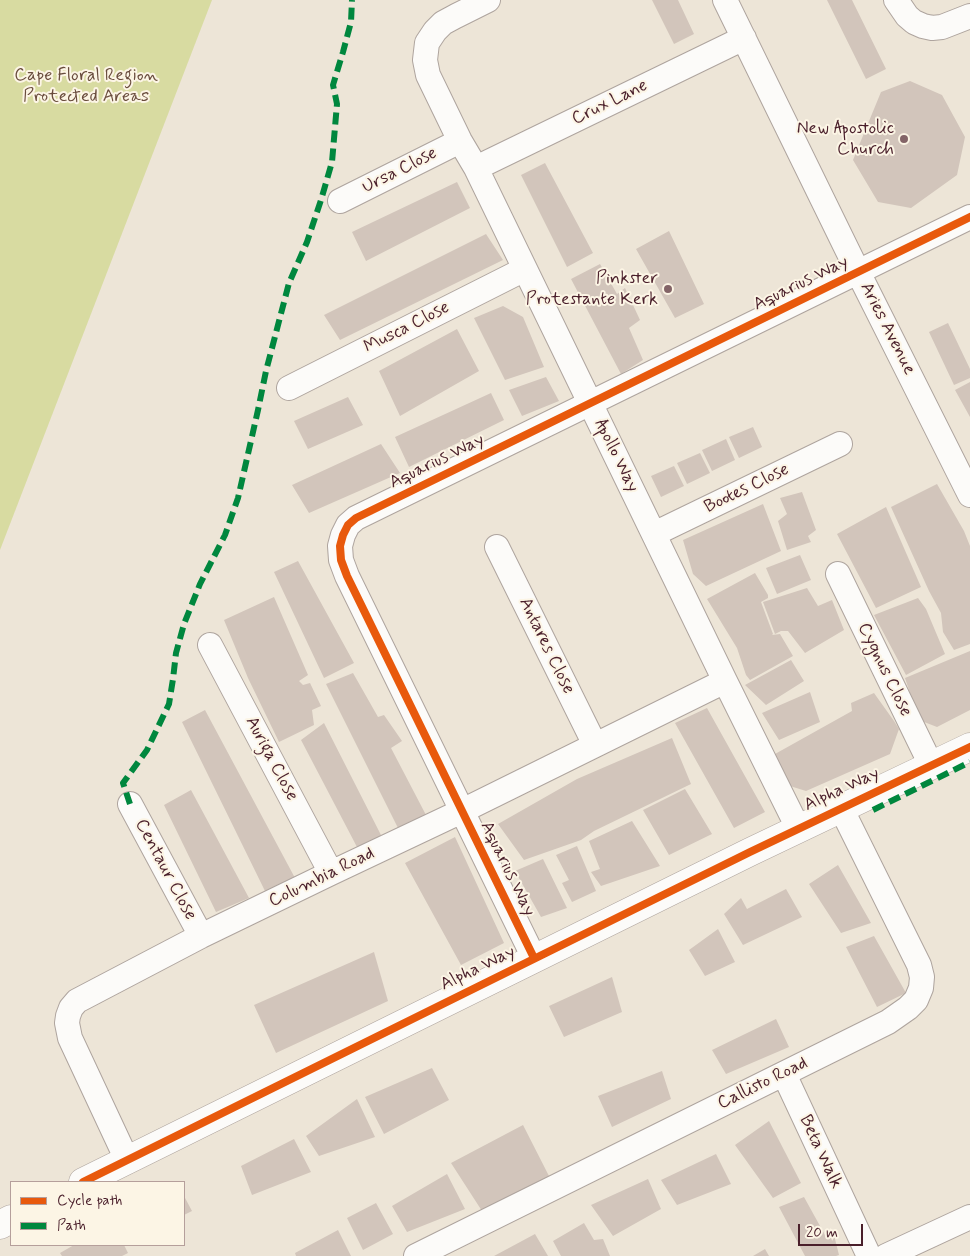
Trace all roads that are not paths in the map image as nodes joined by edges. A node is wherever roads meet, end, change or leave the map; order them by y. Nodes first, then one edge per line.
1 (488, 0) edge
2 (725, 0) edge
3 (896, 0) edge
4 (970, 16) edge
5 (744, 38) junction
6 (460, 141) junction
7 (476, 168) junction
8 (340, 201) dead end
9 (970, 217) edge
10 (525, 269) junction
11 (858, 272) junction
12 (288, 388) dead end
13 (590, 403) junction
14 (840, 444) dead end
15 (970, 495) edge
16 (654, 534) junction
17 (497, 547) dead end
18 (838, 574) dead end
19 (210, 645) dead end
20 (725, 681) junction
21 (595, 745) junction
22 (970, 747) edge
23 (930, 765) junction
24 (130, 804) dead end
25 (841, 808) junction
26 (462, 811) junction
27 (798, 828) junction
28 (331, 872) junction
29 (201, 936) junction
30 (534, 958) junction
31 (784, 1074) junction
32 (127, 1160) junction
33 (86, 1181) edge
34 (970, 1217) edge
35 (416, 1256) edge
36 (869, 1256) edge
37 (886, 1256) edge

1 - 6 street, Apollo Way
2 - 5 street, Aries Avenue
3 - 4 street
5 - 7 street, Crux Lane
5 - 11 street, Aries Avenue
6 - 7 street, Apollo Way
6 - 8 street, Ursa Close
7 - 10 street, Apollo Way
9 - 11 street, Aquarius Way
10 - 12 street, Musca Close
10 - 13 street, Apollo Way
11 - 13 street, Aquarius Way
11 - 15 street, Aries Avenue
13 - 16 street, Apollo Way
13 - 26 street, Aquarius Way
14 - 16 street, Bootes Close
16 - 20 street, Apollo Way
17 - 21 street, Antares Close
18 - 23 street, Cygnus Close
19 - 28 street, Auriga Close
20 - 21 street, Columbia Road
20 - 27 street, Apollo Way
21 - 26 street, Columbia Road
22 - 23 street, Alpha Way
23 - 25 street, Alpha Way
24 - 29 street, Centaur Close
25 - 27 street, Alpha Way
25 - 31 street, Callisto Road
26 - 28 street, Columbia Road
26 - 30 street, Aquarius Way
27 - 30 street, Alpha Way
28 - 29 street, Columbia Road
29 - 32 street, Columbia Road
30 - 32 street, Alpha Way
31 - 35 street, Callisto Road
31 - 36 street, Beta Walk
32 - 33 street, Alpha Way
34 - 37 street

